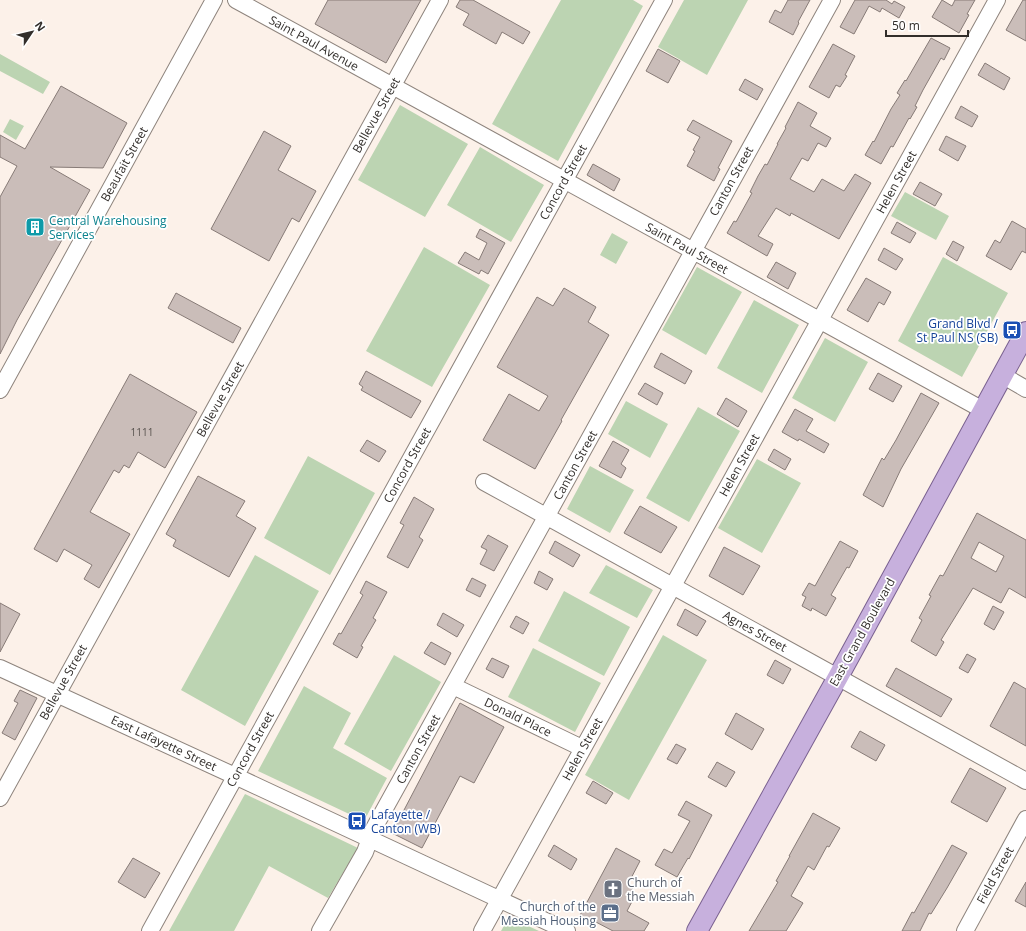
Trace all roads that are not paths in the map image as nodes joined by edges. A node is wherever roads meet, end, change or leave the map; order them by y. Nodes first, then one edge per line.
1 (214, 0) edge
2 (236, 0) edge
3 (440, 0) edge
4 (664, 0) edge
5 (832, 0) edge
6 (997, 0) edge
7 (392, 85) junction
8 (564, 180) junction
9 (692, 251) junction
10 (819, 320) junction
11 (1026, 332) edge
12 (1002, 375) junction
13 (1026, 389) edge
14 (0, 390) edge
15 (983, 410) junction
16 (484, 482) dead end
17 (546, 516) junction
18 (672, 585) junction
19 (0, 668) edge
20 (838, 677) junction
21 (453, 686) junction
22 (56, 694) junction
23 (582, 748) junction
24 (236, 776) junction
25 (1026, 781) edge
26 (0, 798) edge
27 (1026, 819) edge
28 (370, 839) junction
29 (499, 899) junction
30 (150, 931) edge
31 (320, 931) edge
32 (482, 931) edge
33 (567, 931) edge
34 (697, 931) edge
35 (964, 931) edge

1 - 14 street, Beaufait Street
2 - 7 street, Saint Paul Avenue
3 - 7 street, Bellevue Street
4 - 8 street, Concord Street
5 - 9 street, Canton Street
6 - 10 street, Helen Street
7 - 8 street, Saint Paul Street
7 - 22 street, Bellevue Street
8 - 9 street, Saint Paul Street
8 - 24 street, Concord Street
9 - 10 street, Saint Paul Street
9 - 17 street, Canton Street
10 - 15 street, Saint Paul Street
10 - 18 street, Helen Street
11 - 12 main road, East Grand Boulevard
12 - 13 street
12 - 15 main road, East Grand Boulevard
15 - 20 main road, East Grand Boulevard
16 - 17 street, Agnes Street
17 - 18 street, Agnes Street
17 - 21 street, Canton Street
18 - 20 street, Agnes Street
18 - 23 street, Helen Street
19 - 22 street, East Lafayette Street
20 - 25 street, Agnes Street
20 - 34 main road, East Grand Boulevard
21 - 23 street, Donald Place
21 - 28 street, Canton Street
22 - 24 street, East Lafayette Street
22 - 26 street, Bellevue Street
23 - 29 street, Helen Street
24 - 28 street, East Lafayette Street
24 - 30 street, Concord Street
27 - 35 street, Field Street
28 - 29 street, East Lafayette Street
28 - 31 street, Canton Street
29 - 32 street, Helen Street
29 - 33 street, East Lafayette Street

